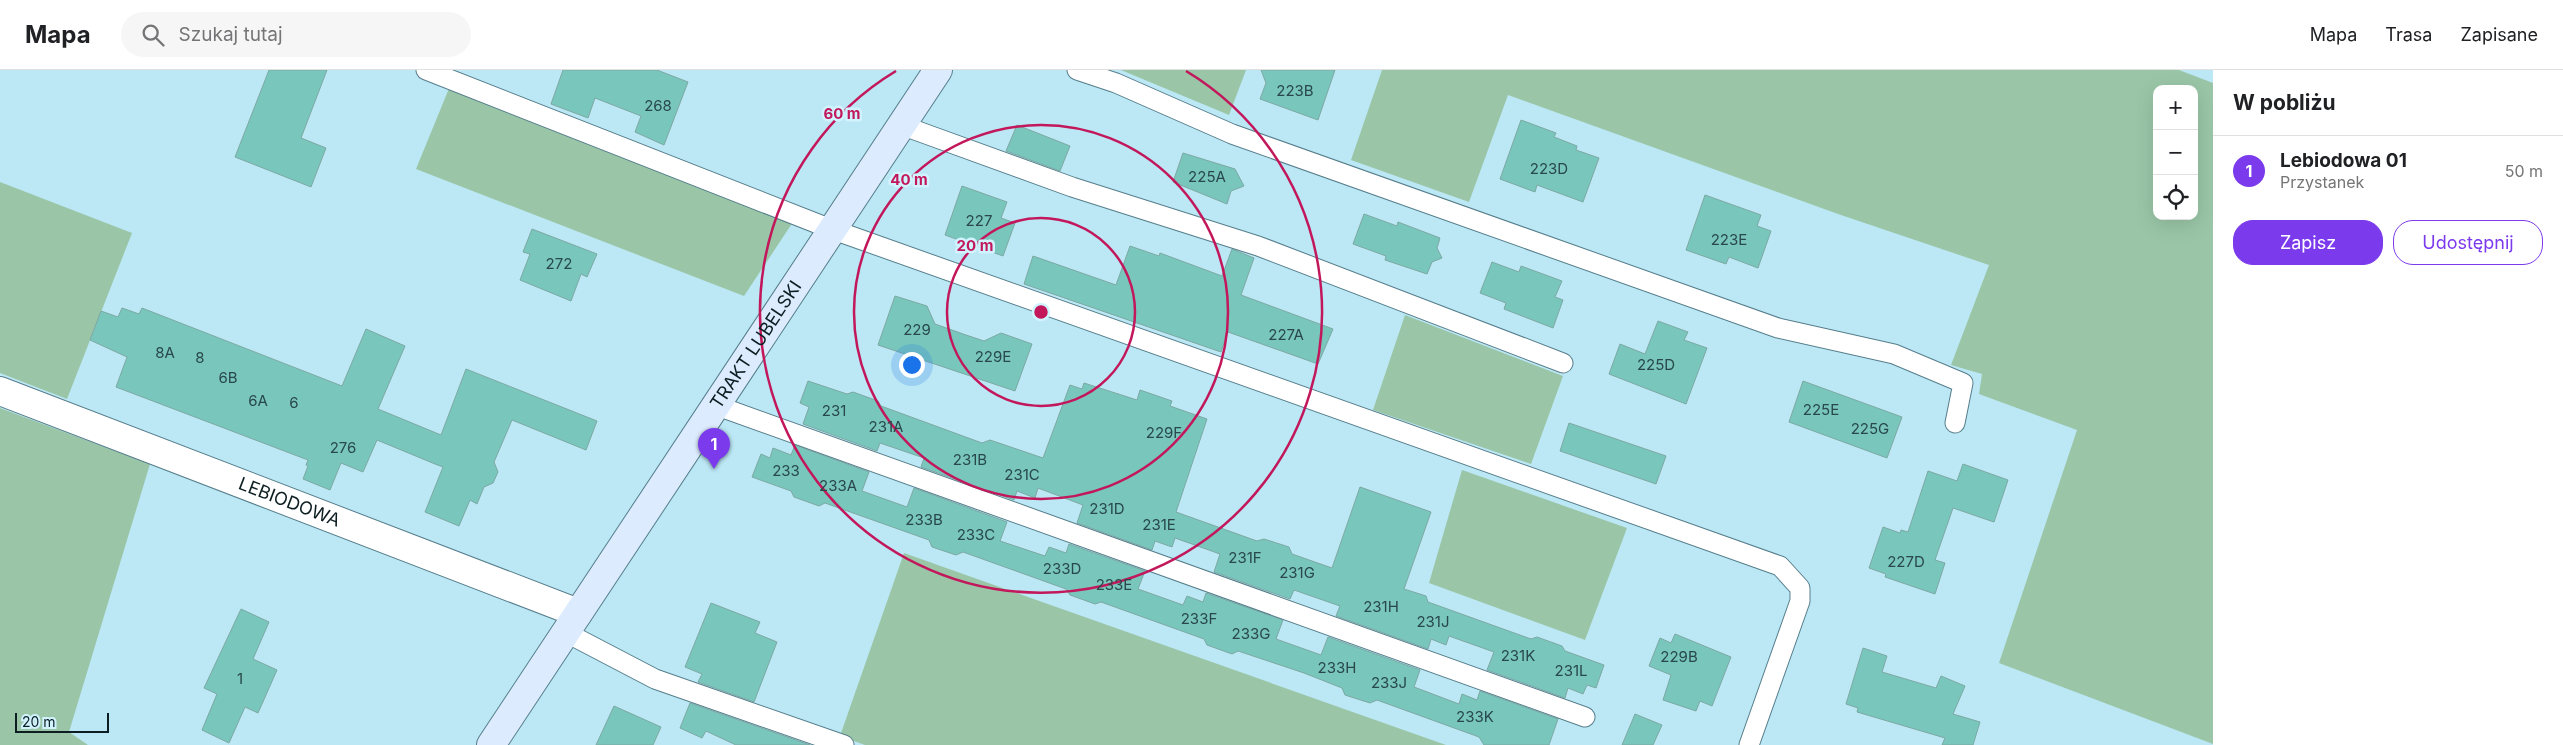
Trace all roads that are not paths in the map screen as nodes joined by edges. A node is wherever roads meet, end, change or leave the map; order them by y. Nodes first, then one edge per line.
1 (426, 70) edge
2 (938, 70) edge
3 (1077, 70) edge
4 (901, 125) junction
5 (831, 229) junction
6 (1563, 363) dead end
7 (0, 392) edge
8 (715, 405) junction
9 (1955, 423) dead end
10 (572, 623) junction
11 (1585, 717) dead end
12 (491, 745) edge
13 (844, 745) edge
14 (1749, 745) edge

1 - 5 lane
2 - 4 street, TRAKT LUBELSKI
3 - 9 lane
4 - 5 street, TRAKT LUBELSKI
4 - 6 lane
5 - 8 street, TRAKT LUBELSKI
5 - 14 lane
7 - 10 street, LEBIODOWA
8 - 10 street, TRAKT LUBELSKI
8 - 11 lane
10 - 12 street, TRAKT LUBELSKI
10 - 13 lane

